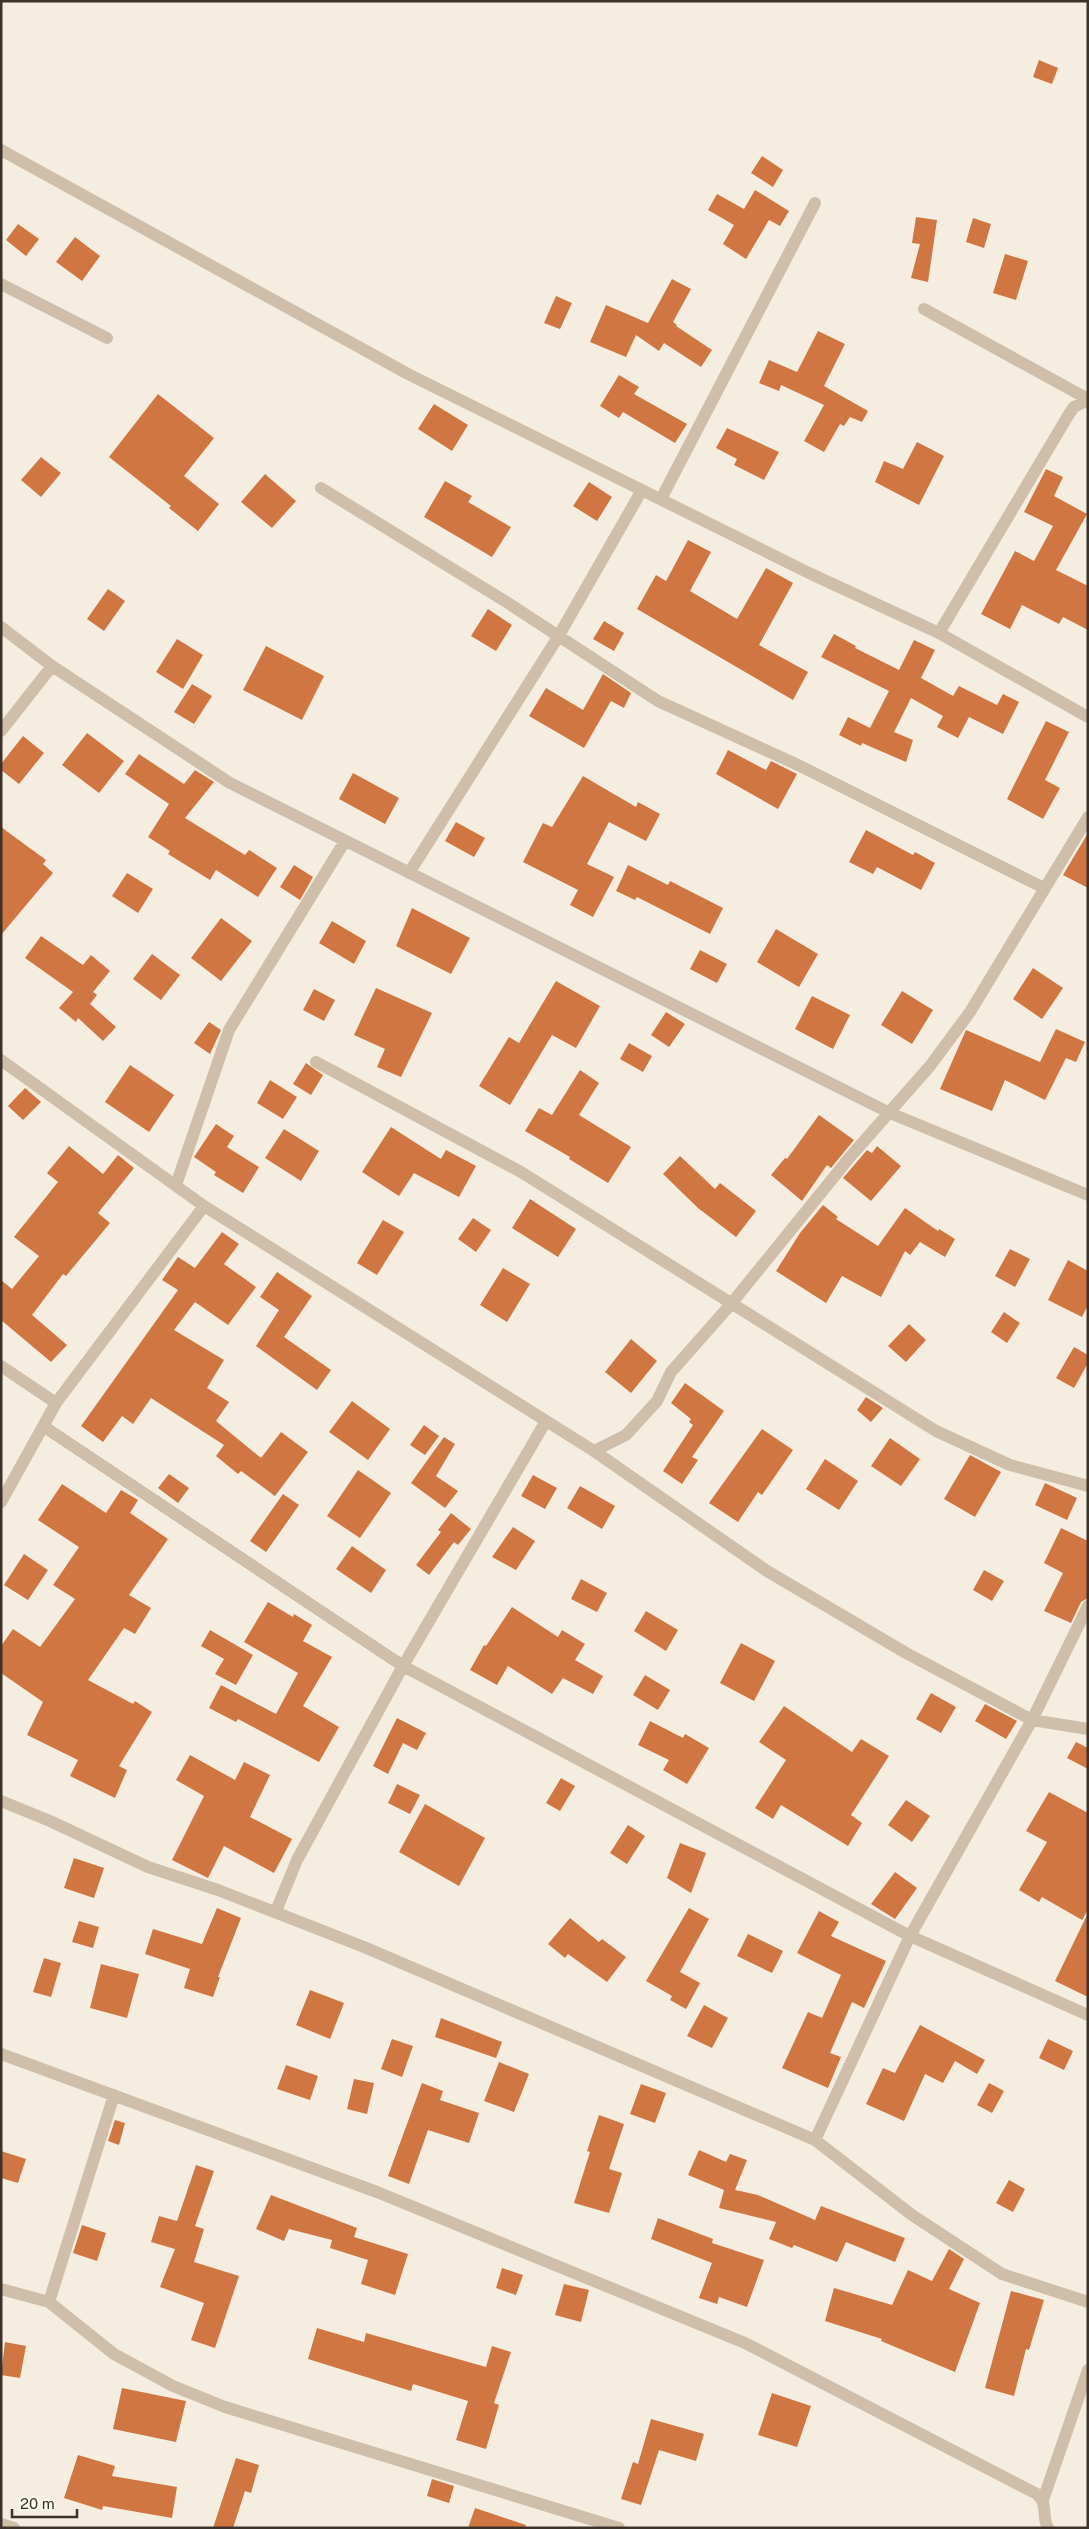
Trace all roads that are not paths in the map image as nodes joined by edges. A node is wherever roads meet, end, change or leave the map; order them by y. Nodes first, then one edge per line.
1 (1, 150) edge
2 (815, 203) dead end
3 (1, 284) edge
4 (924, 309) dead end
5 (108, 338) dead end
6 (1088, 400) edge
7 (321, 488) dead end
8 (642, 490) junction
9 (661, 499) junction
10 (1, 627) edge
11 (939, 633) junction
12 (558, 637) junction
13 (52, 666) junction
14 (1088, 717) edge
15 (1, 731) edge
16 (1088, 817) edge
17 (345, 841) junction
18 (409, 873) junction
19 (1044, 888) junction
20 (1, 1060) edge
21 (316, 1062) dead end
22 (890, 1113) junction
23 (176, 1185) junction
24 (1088, 1195) edge
25 (204, 1206) junction
26 (731, 1304) junction
27 (1, 1366) edge
28 (56, 1403) junction
29 (546, 1421) junction
30 (44, 1426) junction
31 (594, 1452) junction
32 (1088, 1486) edge
33 (1, 1502) edge
34 (1088, 1606) edge
35 (403, 1666) junction
36 (1032, 1720) junction
37 (1088, 1729) edge
38 (1, 1801) edge
39 (276, 1912) junction
40 (910, 1936) junction
41 (1088, 2015) edge
42 (1, 2054) edge
43 (114, 2095) junction
44 (815, 2140) junction
45 (1, 2289) edge
46 (49, 2302) junction
47 (1088, 2302) edge
48 (1088, 2370) edge
49 (1043, 2500) junction
50 (1, 2524) edge
51 (14, 2528) edge
52 (619, 2528) edge
53 (1048, 2528) edge

1 - 8 street
2 - 9 street
3 - 5 street
4 - 6 street
6 - 11 street
7 - 12 street
8 - 9 street
8 - 12 street
9 - 11 street
10 - 13 street
11 - 14 street
12 - 18 street
12 - 19 street
13 - 15 street
13 - 17 street
16 - 19 street
17 - 18 street
17 - 23 street
18 - 22 street
19 - 22 street
20 - 23 street
21 - 26 street
22 - 24 street
22 - 26 street
23 - 25 street
25 - 28 street
25 - 29 street
26 - 31 street
26 - 32 street
27 - 28 street
28 - 30 street
29 - 31 street
29 - 35 street
30 - 33 street
30 - 35 street
31 - 36 street
34 - 36 street
35 - 39 street
35 - 40 street
36 - 37 street
36 - 40 street
38 - 39 street
39 - 44 street
40 - 41 street
40 - 44 street
42 - 43 street
43 - 46 street
43 - 49 street
44 - 47 street
45 - 46 street
46 - 52 street
48 - 49 street
49 - 53 street
50 - 51 street

